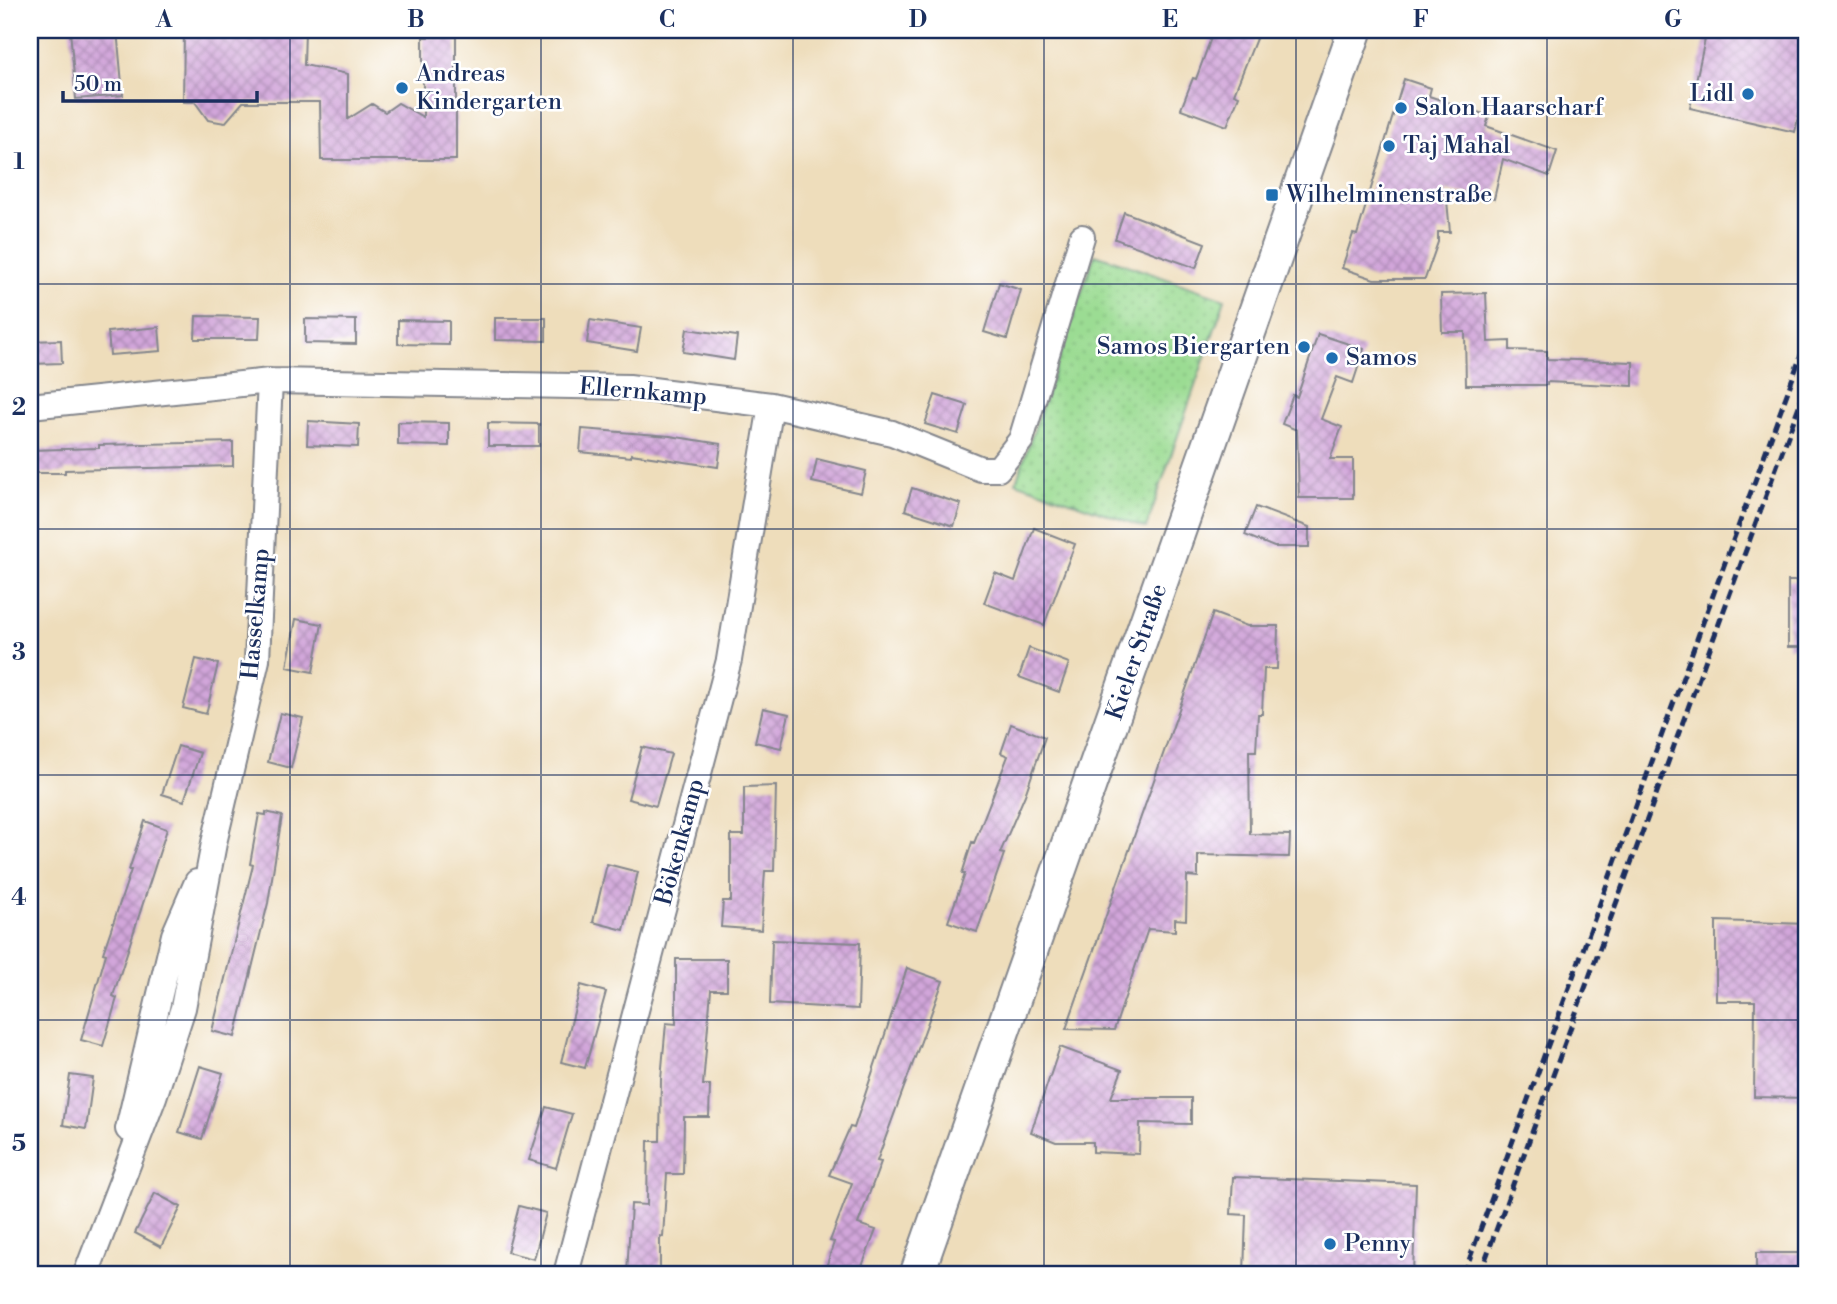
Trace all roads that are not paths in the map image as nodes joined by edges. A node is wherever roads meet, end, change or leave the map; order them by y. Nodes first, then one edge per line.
1 (1355, 30) edge
2 (1082, 237) dead end
3 (270, 381) junction
4 (771, 405) junction
5 (30, 406) edge
6 (86, 1274) edge
7 (566, 1274) edge
8 (918, 1274) edge

1 - 8 main road, Kieler Straße
2 - 4 street, Ellernkamp
3 - 4 street, Ellernkamp
3 - 5 street, Ellernkamp
3 - 6 street, Hasselkamp
4 - 7 street, Bökenkamp

